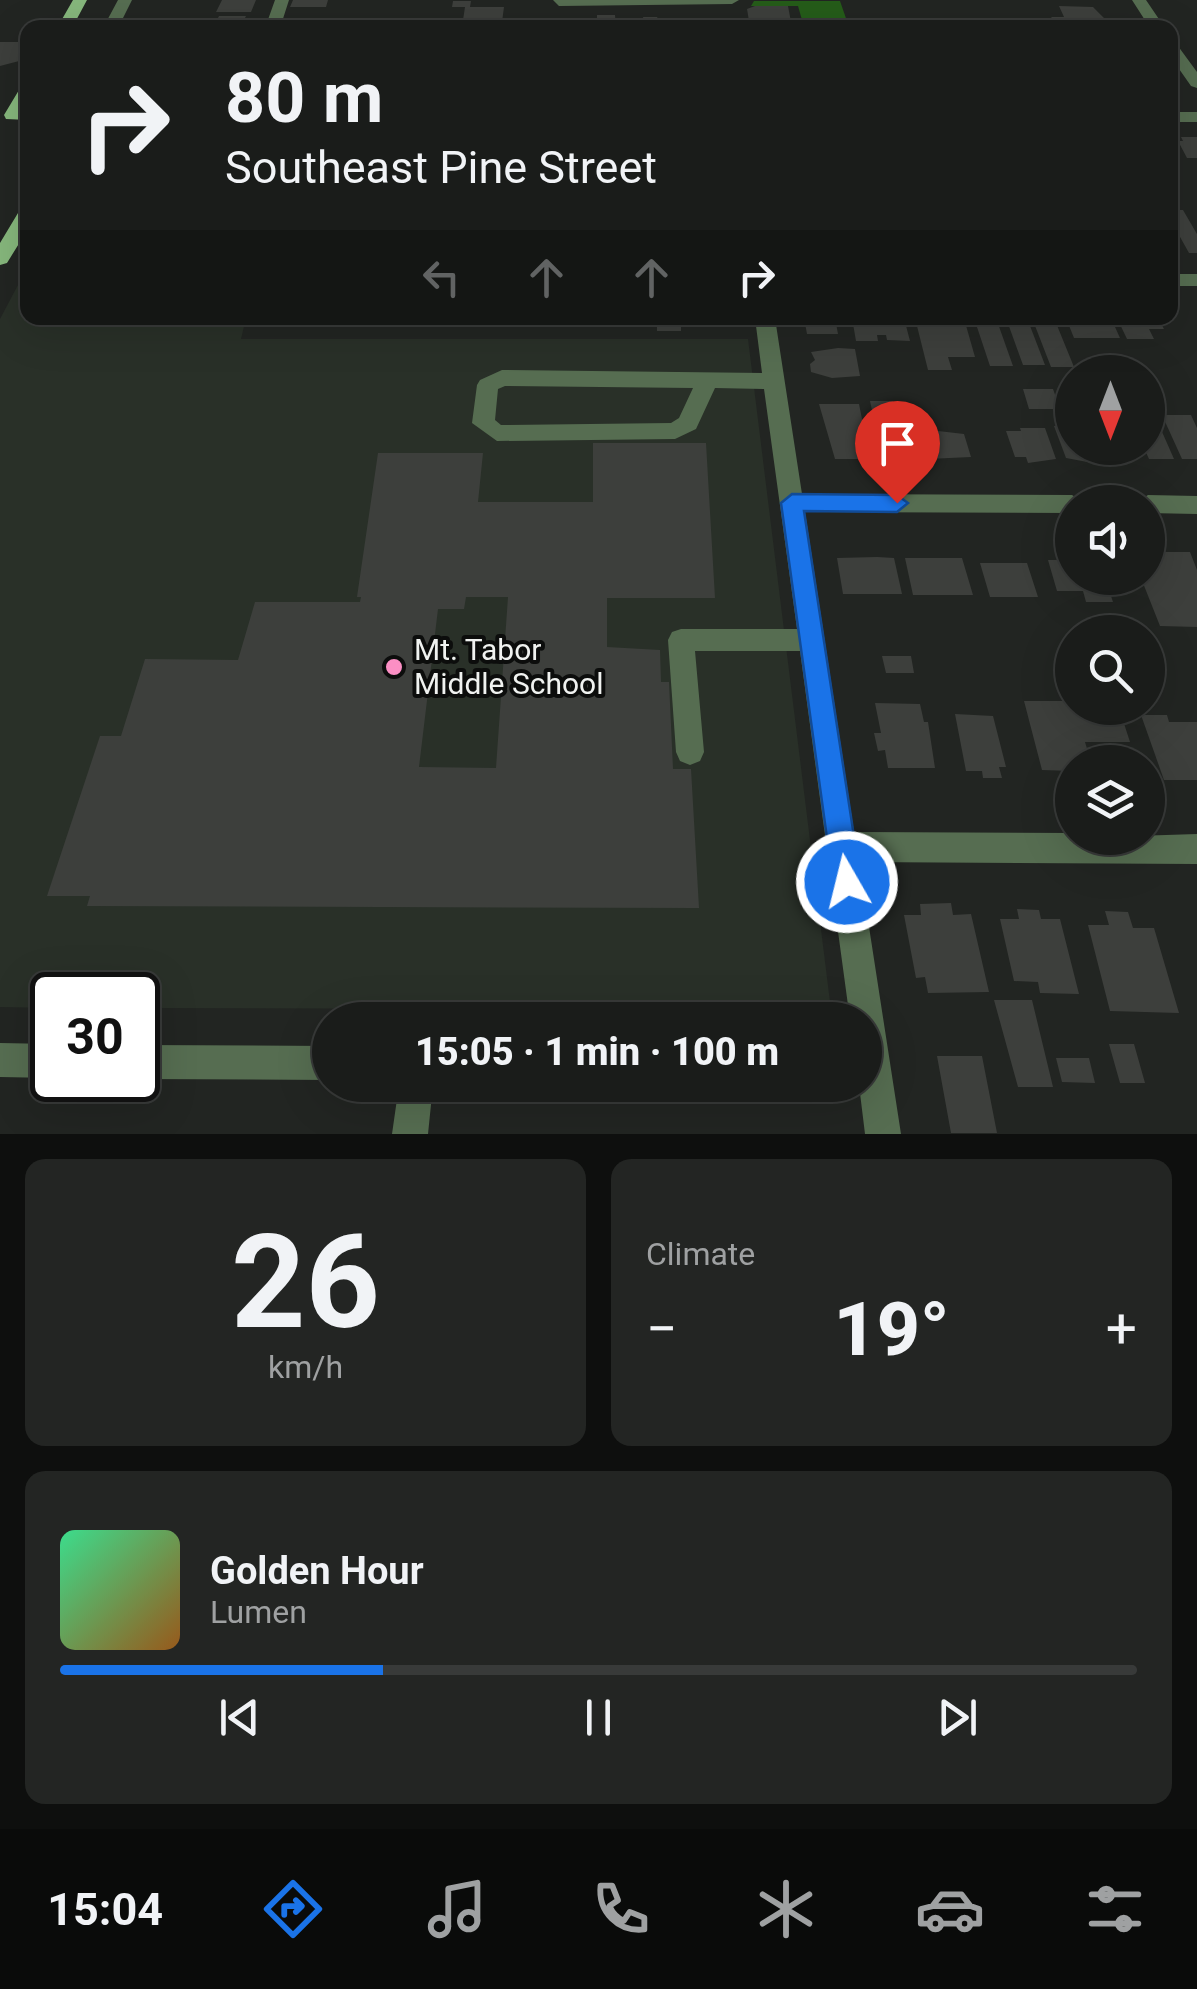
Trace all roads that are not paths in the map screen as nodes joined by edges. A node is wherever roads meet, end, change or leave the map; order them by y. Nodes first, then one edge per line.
1 (732, 0) edge
2 (559, 6) edge
3 (1178, 56) edge
4 (1197, 83) edge
5 (20, 225) edge
6 (0, 258) edge
7 (766, 325) edge
8 (707, 381) junction
9 (774, 381) junction
10 (792, 503) junction
11 (1055, 504) edge
12 (1165, 504) edge
13 (1197, 505) edge
14 (812, 640) junction
15 (690, 752) dead end
16 (842, 847) junction
17 (1197, 849) edge
18 (861, 1002) edge
19 (0, 1060) edge
20 (30, 1061) edge
21 (160, 1062) edge
22 (312, 1063) edge
23 (414, 1102) edge
24 (877, 1102) edge
25 (410, 1134) edge
26 (883, 1134) edge

1 - 2 street
3 - 4 street
5 - 6 main road
7 - 9 street
8 - 8 street
8 - 9 street
9 - 10 street
10 - 11 street
10 - 14 street
12 - 13 street
14 - 15 street
14 - 16 street
16 - 17 street
16 - 18 street
19 - 20 street
21 - 22 street
23 - 25 street
24 - 26 street

